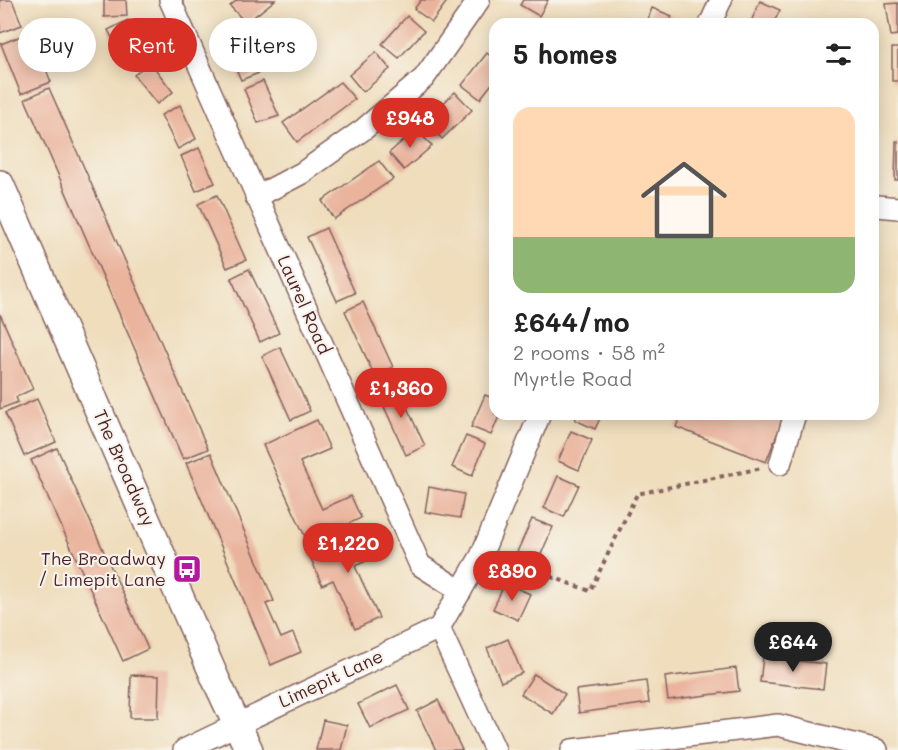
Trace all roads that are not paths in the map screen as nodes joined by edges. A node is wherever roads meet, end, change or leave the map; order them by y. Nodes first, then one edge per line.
1 (171, 0) edge
2 (479, 0) edge
3 (721, 0) edge
4 (713, 18) edge
5 (0, 184) edge
6 (256, 197) junction
7 (879, 207) edge
8 (898, 208) edge
9 (537, 420) edge
10 (793, 420) edge
11 (780, 464) road end
12 (461, 591) junction
13 (439, 628) junction
14 (237, 724) junction
15 (709, 742) edge
16 (184, 750) edge
17 (249, 750) edge
18 (495, 750) edge
19 (572, 750) edge
20 (877, 750) edge

1 - 6 street, Laurel Road
2 - 6 street
3 - 4 street
5 - 14 main road, The Broadway
6 - 12 street, Laurel Road
7 - 8 street
9 - 12 street
10 - 11 street
12 - 13 street
13 - 14 street, Limepit Lane
13 - 18 street
14 - 16 street, Limepit Lane
14 - 17 main road, The Broadway
15 - 19 street
15 - 20 street

